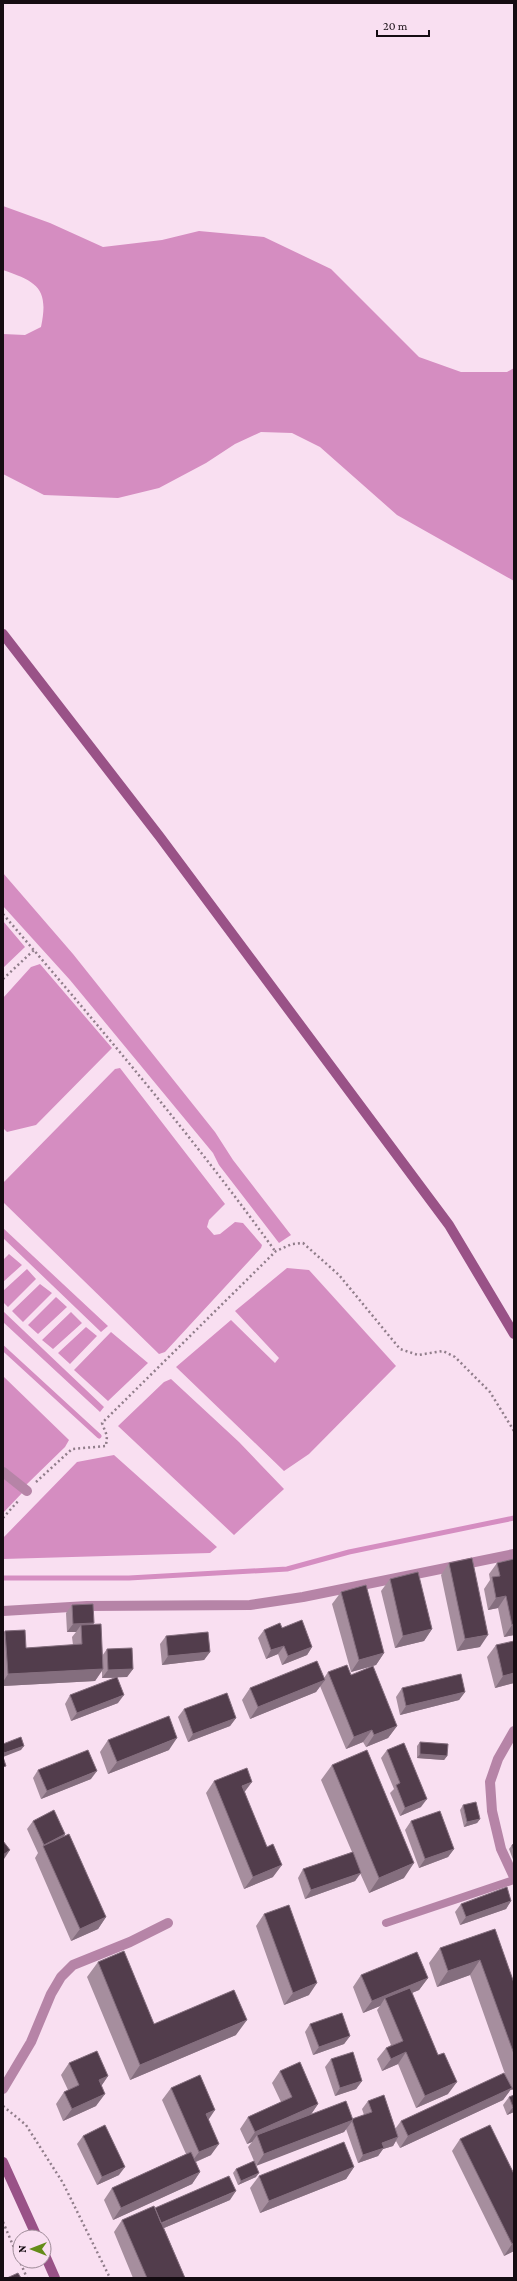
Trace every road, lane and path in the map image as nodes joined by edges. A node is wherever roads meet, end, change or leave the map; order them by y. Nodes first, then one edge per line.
1 (3, 634) edge
2 (3, 914) edge
3 (34, 950) junction
4 (3, 979) edge
5 (276, 1251) junction
6 (514, 1334) edge
7 (514, 1431) edge
8 (3, 1472) edge
9 (27, 1491) junction
10 (3, 1518) edge
11 (514, 1554) edge
12 (3, 1611) edge
13 (514, 1731) edge
14 (514, 1878) edge
15 (168, 1923) dead end
16 (386, 1923) dead end
17 (3, 2089) edge
18 (3, 2106) edge
19 (3, 2162) edge
20 (3, 2222) edge
21 (33, 2229) edge
22 (27, 2278) edge
23 (110, 2278) edge

1 - 6 main road
2 - 3 path
3 - 4 path
3 - 5 path
5 - 7 path
5 - 9 path
8 - 9 street
9 - 10 path
11 - 12 street
13 - 14 street
14 - 16 lane
15 - 17 street
18 - 23 path
19 - 21 main road
20 - 22 path

